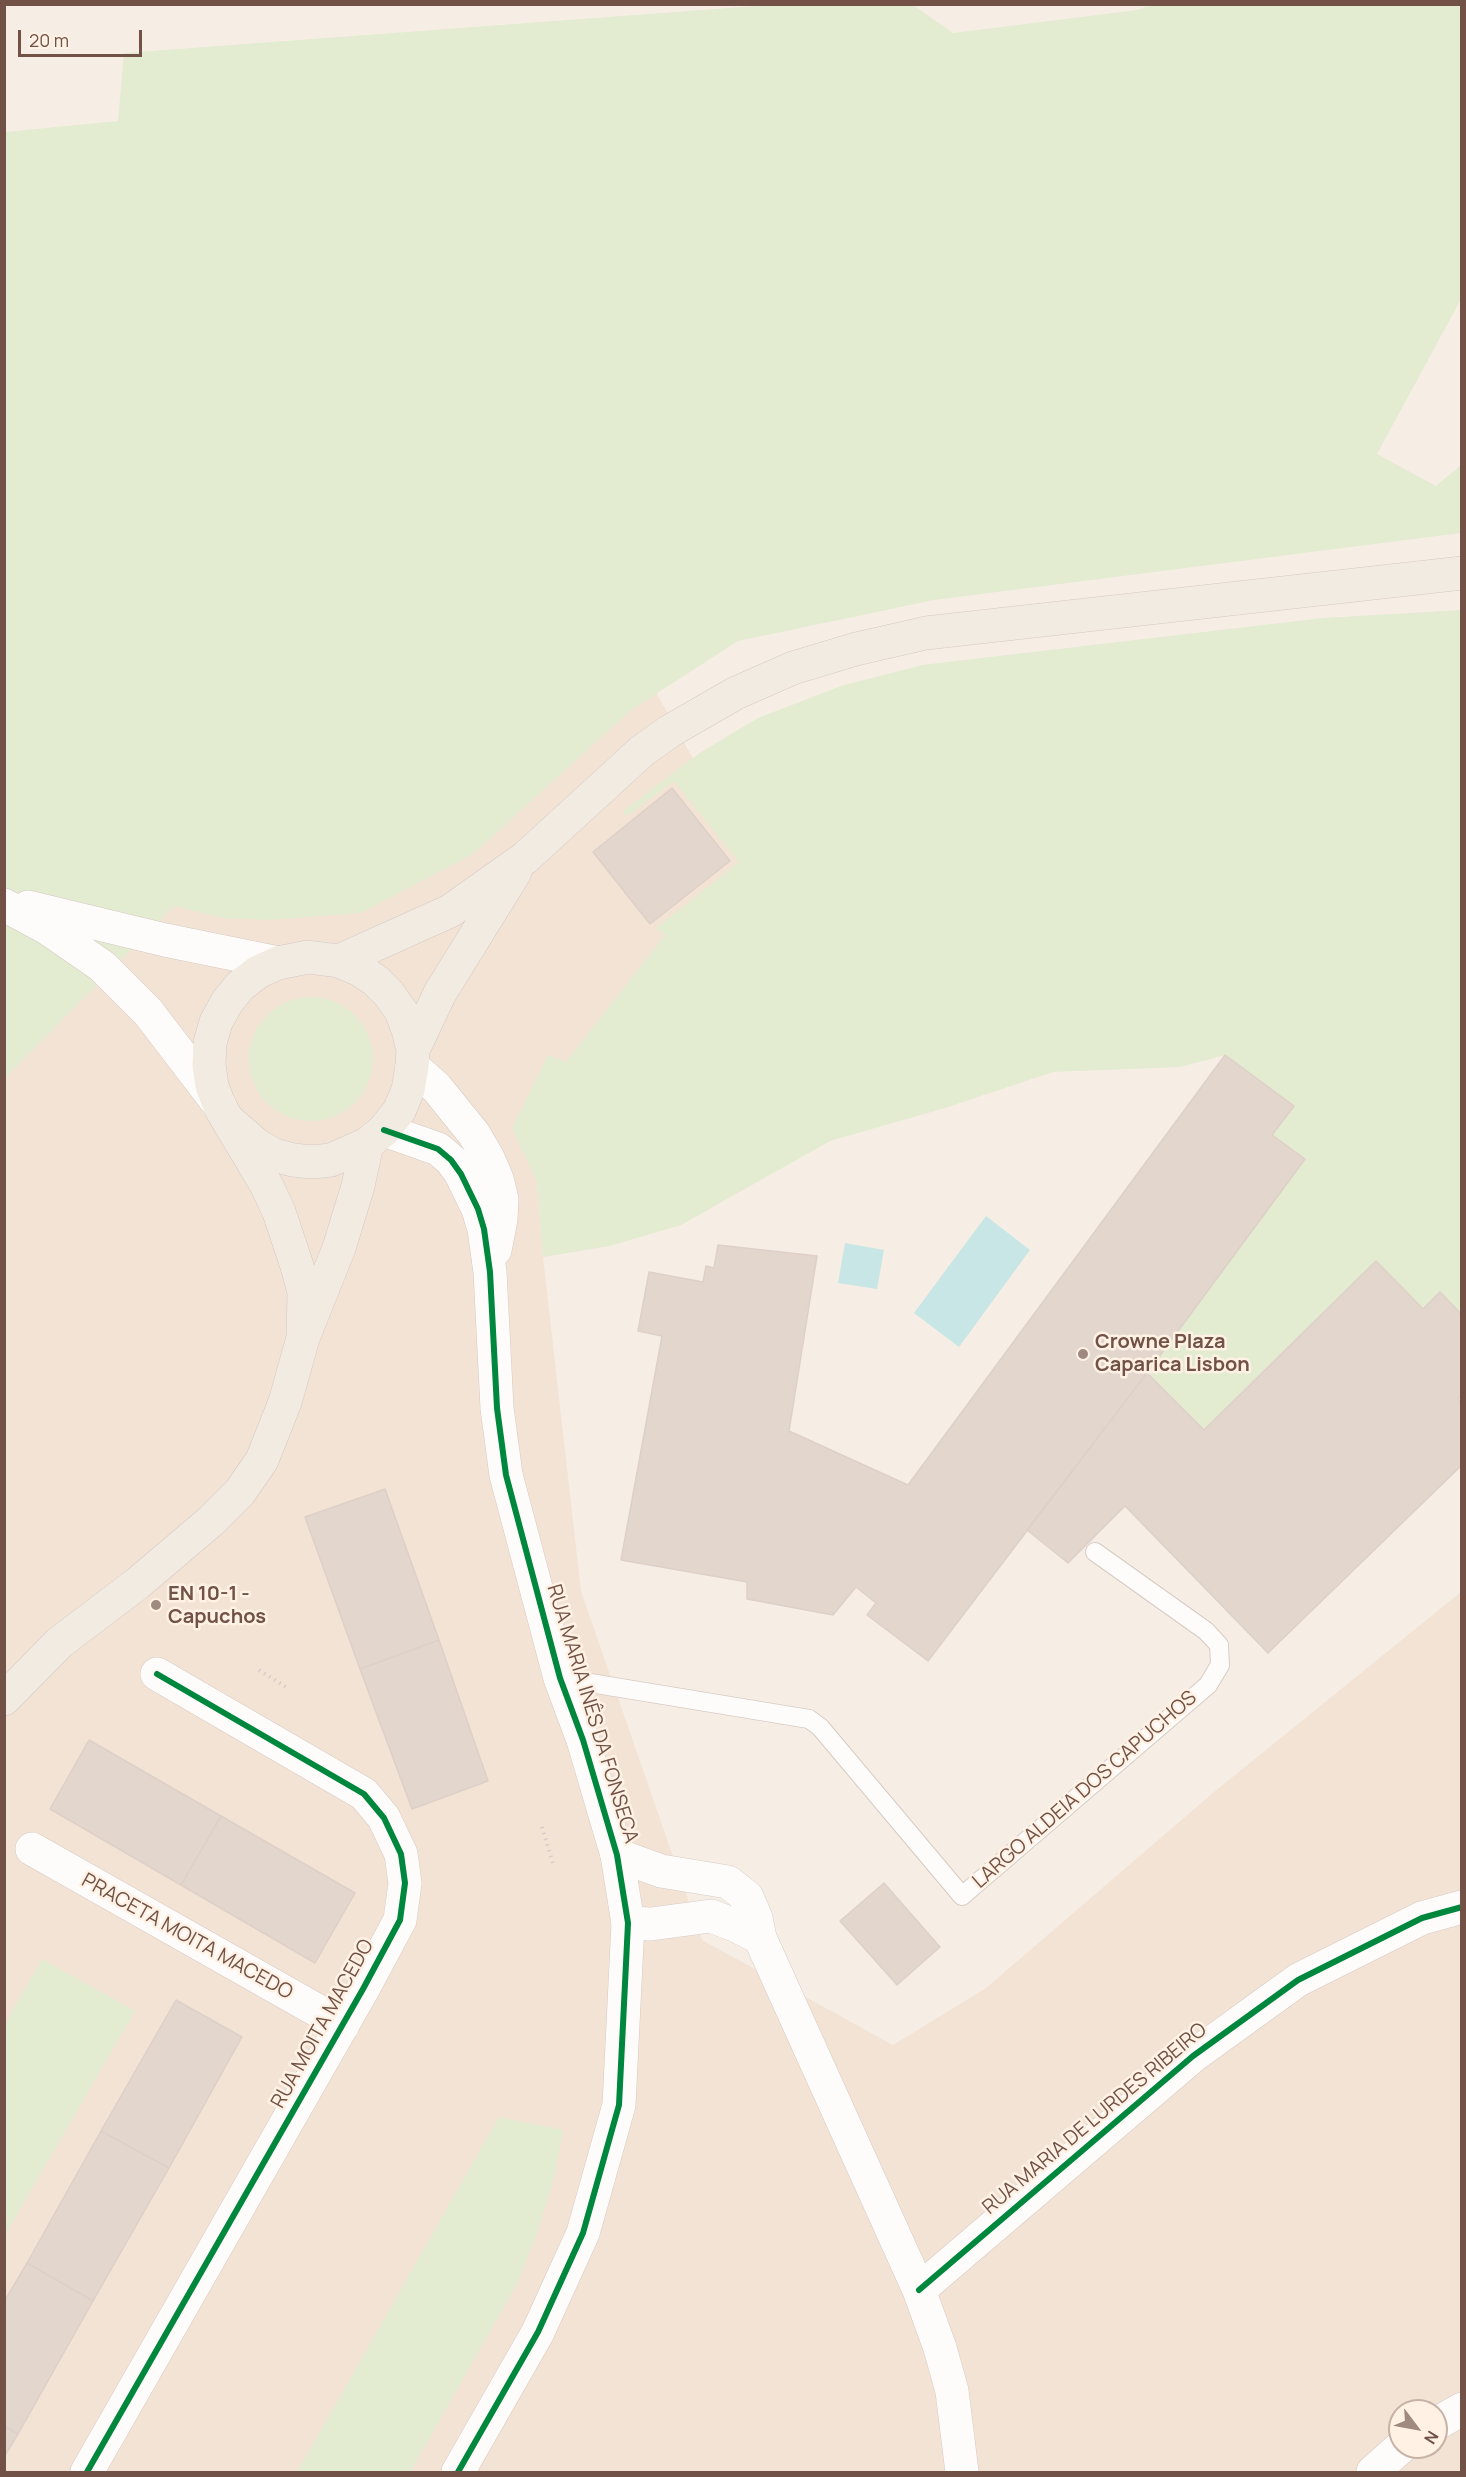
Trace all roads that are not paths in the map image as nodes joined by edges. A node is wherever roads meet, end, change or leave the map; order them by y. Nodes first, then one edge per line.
1 (1461, 573) edge
2 (525, 858) junction
3 (4, 903) edge
4 (339, 961) junction
5 (278, 963) junction
6 (413, 1058) junction
7 (224, 1114) junction
8 (375, 1137) junction
9 (490, 1272) junction
10 (303, 1338) junction
11 (1095, 1551) dead end
12 (157, 1674) dead end
13 (560, 1678) junction
14 (9, 1686) edge
15 (32, 1848) dead end
16 (617, 1855) junction
17 (1461, 1907) edge
18 (628, 1923) junction
19 (760, 1938) junction
20 (343, 2025) junction
21 (919, 2290) junction
22 (1461, 2409) edge
23 (1448, 2417) edge
24 (1388, 2459) edge
25 (87, 2472) edge
26 (458, 2472) edge
27 (962, 2472) edge
28 (1373, 2472) edge

1 - 2 main road
2 - 4 main road
2 - 6 main road
3 - 5 street
3 - 7 street
4 - 5 main road
4 - 6 main road
5 - 7 main road
6 - 8 main road
6 - 9 street, RUA MARIA INÊS DA FONSECA
7 - 8 main road
7 - 10 main road
8 - 9 street, RUA MARIA INÊS DA FONSECA
8 - 10 main road
9 - 13 street, RUA MARIA INÊS DA FONSECA
10 - 14 main road
11 - 13 lane, LARGO ALDEIA DOS CAPUCHOS
12 - 20 street, RUA MOITA MACEDO
13 - 16 street, RUA MARIA INÊS DA FONSECA
15 - 20 street, PRACETA MOITA MACEDO
16 - 18 street, RUA MARIA INÊS DA FONSECA
16 - 19 street
17 - 21 street, RUA MARIA DE LURDES RIBEIRO
18 - 19 street
18 - 26 street, RUA MARIA INÊS DA FONSECA
19 - 21 street
20 - 25 street, RUA MOITA MACEDO
21 - 27 street
22 - 23 street
24 - 28 street

